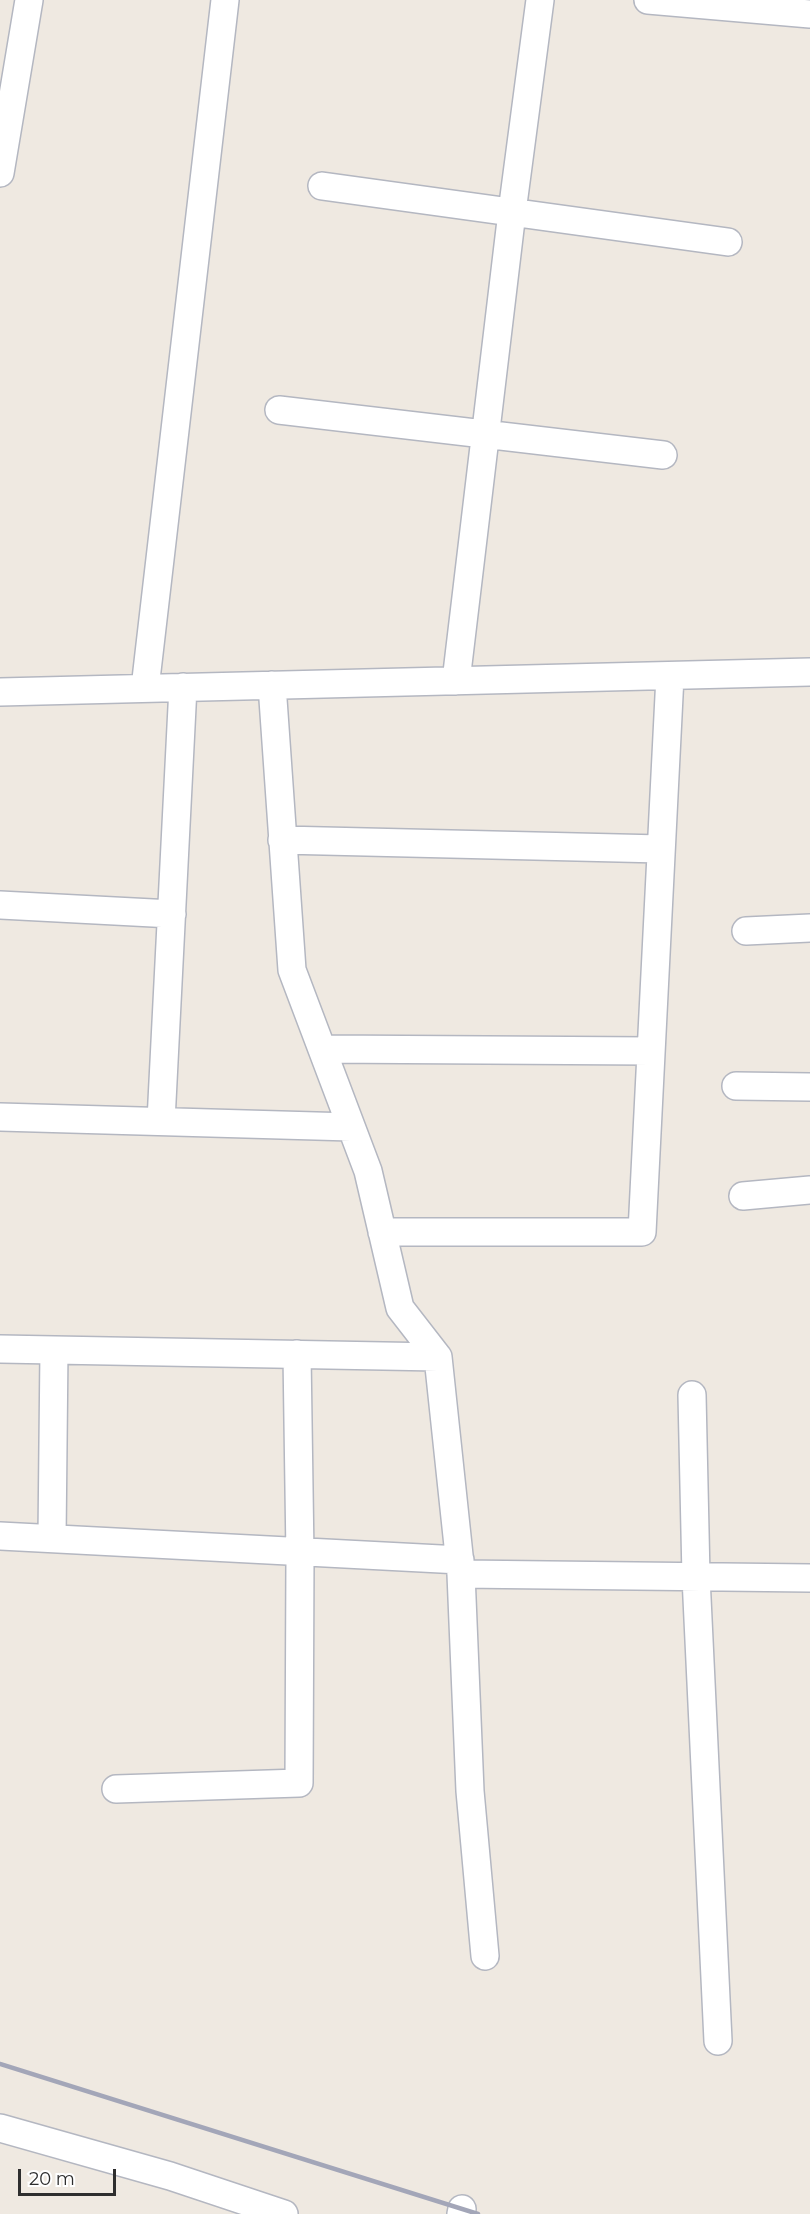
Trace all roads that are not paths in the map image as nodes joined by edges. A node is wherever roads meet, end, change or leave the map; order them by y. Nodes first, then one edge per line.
1 (29, 0) edge
2 (225, 0) edge
3 (540, 0) edge
4 (648, 0) edge
5 (810, 14) edge
6 (9, 64) edge
7 (0, 173) edge
8 (322, 186) dead end
9 (512, 212) junction
10 (728, 242) dead end
11 (279, 410) dead end
12 (485, 435) junction
13 (663, 455) dead end
14 (810, 672) edge
15 (670, 676) junction
16 (456, 681) junction
17 (272, 685) junction
18 (183, 687) junction
19 (146, 688) junction
20 (0, 692) edge
21 (282, 840) junction
22 (661, 849) junction
23 (0, 905) edge
24 (172, 914) junction
25 (810, 928) edge
26 (746, 931) dead end
27 (322, 1049) junction
28 (651, 1051) junction
29 (736, 1086) dead end
30 (810, 1087) edge
31 (0, 1116) edge
32 (161, 1121) junction
33 (351, 1127) junction
34 (810, 1190) edge
35 (743, 1196) dead end
36 (382, 1232) junction
37 (0, 1349) edge
38 (54, 1350) junction
39 (297, 1354) junction
40 (438, 1357) junction
41 (692, 1395) dead end
42 (0, 1536) edge
43 (52, 1538) junction
44 (300, 1552) junction
45 (460, 1567) junction
46 (696, 1577) junction
47 (810, 1578) edge
48 (116, 1789) dead end
49 (484, 1956) dead end
50 (718, 2041) dead end
51 (0, 2128) edge
52 (220, 2204) edge
53 (284, 2214) edge

1 - 6 street
2 - 19 street
3 - 9 street
4 - 5 street
6 - 7 street
8 - 9 street
9 - 10 street
9 - 12 street
11 - 12 street
12 - 13 street
12 - 16 street
14 - 15 street
15 - 16 street
15 - 22 street
16 - 17 street
17 - 18 street
17 - 21 street
18 - 19 street
18 - 24 street
19 - 20 street
21 - 22 street
21 - 27 street
22 - 28 street
23 - 24 street
24 - 32 street
25 - 26 street
27 - 28 street
27 - 33 street
28 - 36 street
29 - 30 street
31 - 32 street
32 - 33 street
33 - 36 street
34 - 35 street
36 - 40 street
37 - 38 street
38 - 39 street
38 - 43 street
39 - 40 street
39 - 44 street
40 - 45 street
41 - 46 street
42 - 43 street
43 - 44 street
44 - 45 street
44 - 48 street
45 - 46 street
45 - 49 street
46 - 47 street
46 - 50 street
51 - 52 street
52 - 53 street

